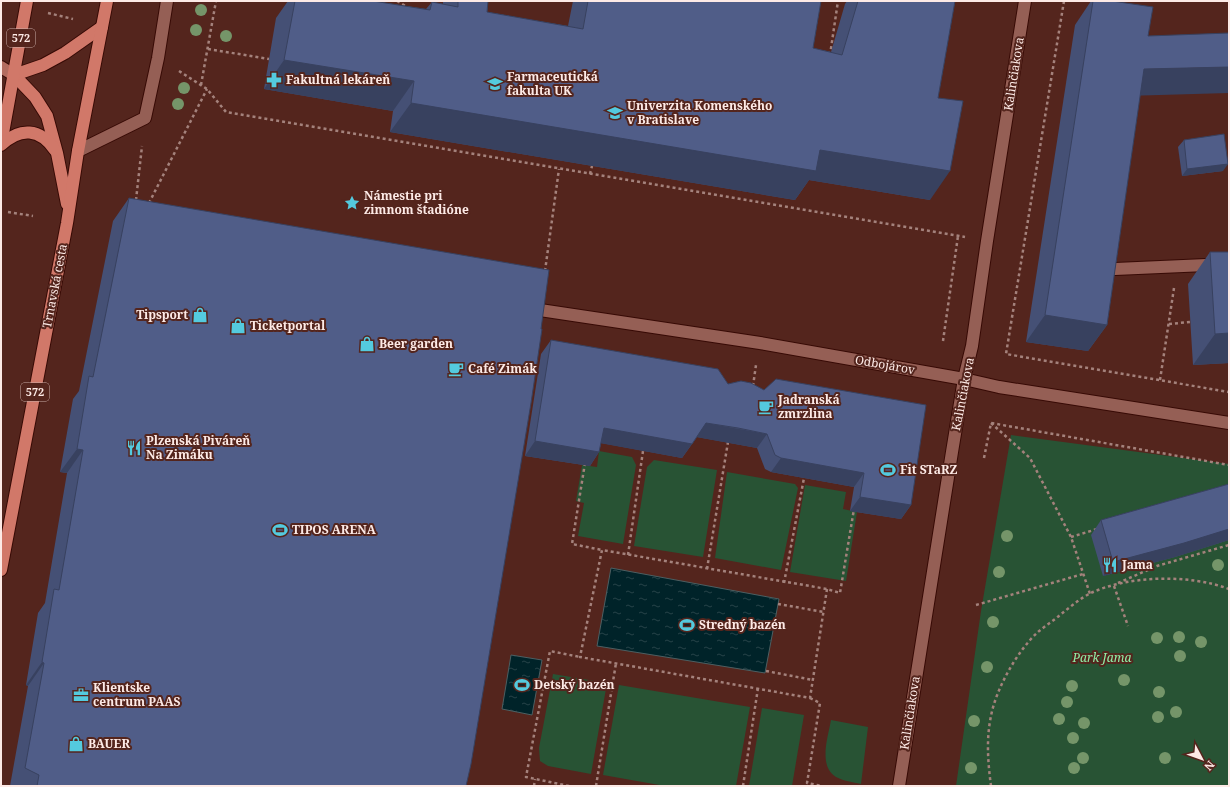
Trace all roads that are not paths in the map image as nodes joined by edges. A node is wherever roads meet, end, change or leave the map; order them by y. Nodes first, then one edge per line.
1 (27, 1) edge
2 (107, 1) edge
3 (167, 1) edge
4 (1025, 1) edge
5 (102, 26) junction
6 (1, 67) edge
7 (14, 75) junction
8 (1, 145) edge
9 (78, 151) junction
10 (57, 152) junction
11 (68, 214) junction
12 (1229, 264) edge
13 (1115, 269) edge
14 (538, 324) edge
15 (964, 379) junction
16 (1229, 423) edge
17 (1, 570) edge
18 (899, 786) edge

1 - 7 main road, 572
2 - 5 main road, Trnavská cesta / 572
3 - 9 street
4 - 15 street, Kalinčiakova
5 - 7 main road
5 - 9 main road, Trnavská cesta / 572
6 - 7 street
7 - 8 main road, 572
7 - 10 main road
8 - 10 main road
9 - 11 main road, Trnavská cesta / 572
10 - 11 main road
11 - 17 main road, Trnavská cesta / 572
12 - 13 street
14 - 15 street, Odbojárov
15 - 16 street, Odbojárov
15 - 18 street, Kalinčiakova

